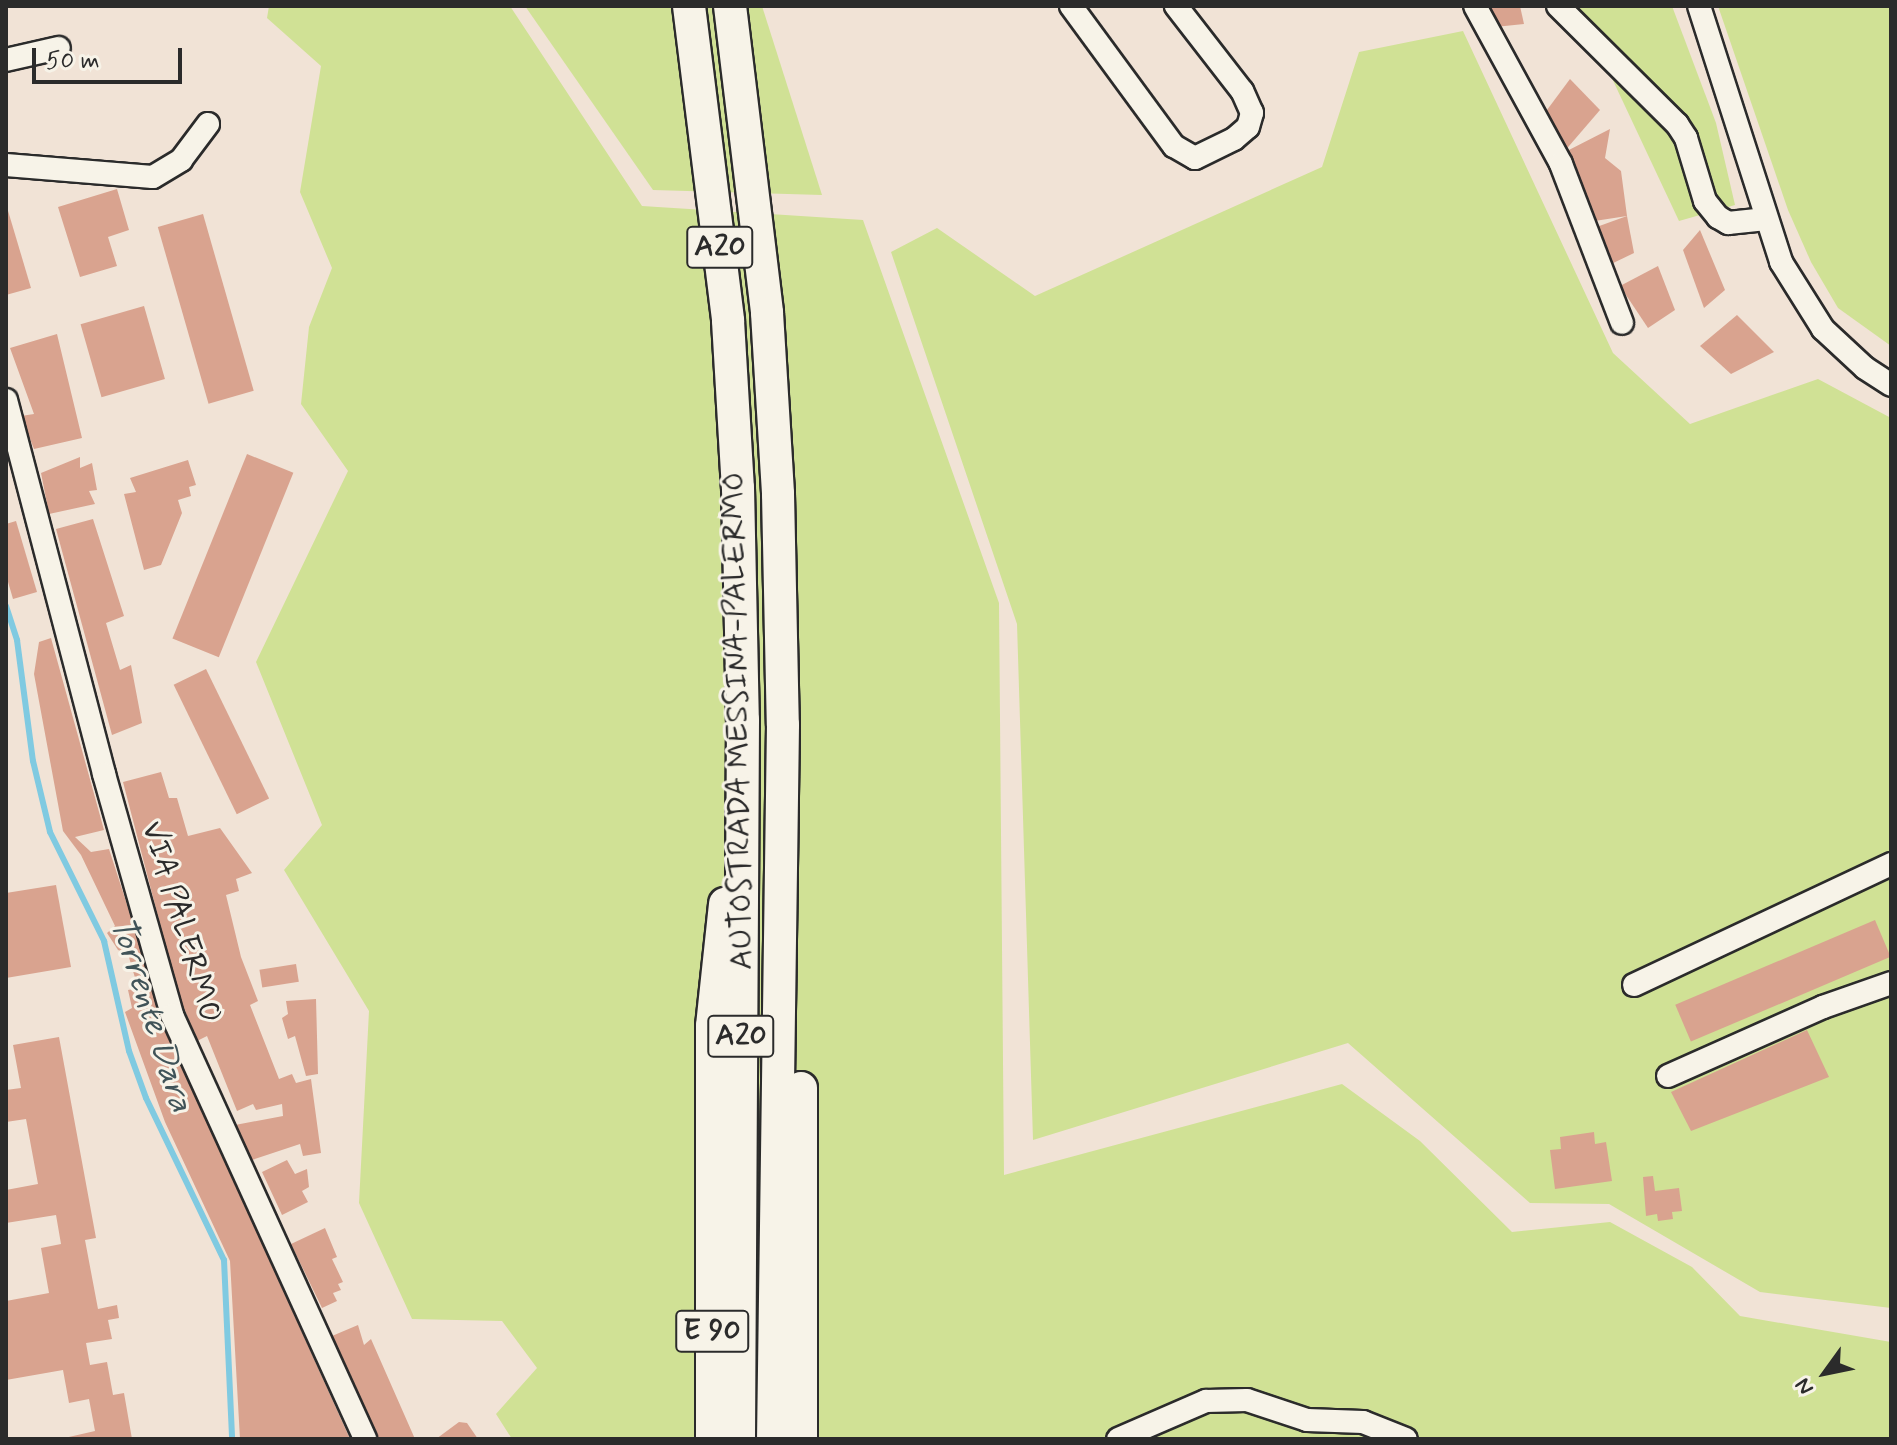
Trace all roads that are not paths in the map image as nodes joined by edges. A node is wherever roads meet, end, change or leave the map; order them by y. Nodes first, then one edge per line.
1 (689, 6) edge
2 (730, 6) edge
3 (1071, 6) edge
4 (1176, 6) edge
5 (1475, 6) edge
6 (1558, 6) edge
7 (1699, 6) edge
8 (1710, 6) edge
9 (59, 48) dead end
10 (6, 60) edge
11 (208, 124) dead end
12 (6, 165) edge
13 (1764, 219) junction
14 (1622, 323) dead end
15 (1891, 373) edge
16 (1891, 385) edge
17 (6, 400) edge
18 (742, 815) junction
19 (782, 815) junction
20 (1891, 864) edge
21 (1891, 983) edge
22 (1634, 985) dead end
23 (1668, 1076) dead end
24 (365, 1439) edge
25 (712, 1439) edge
26 (739, 1439) edge
27 (773, 1439) edge
28 (801, 1439) edge
29 (1118, 1439) edge
30 (1406, 1439) edge

1 - 18 highway, AUTOSTRADA MESSINA-PALERMO / A20
2 - 19 highway, AUTOSTRADA MESSINA-PALERMO / A20
3 - 4 street
5 - 14 street
6 - 13 street
7 - 13 street
8 - 15 street
9 - 10 street
11 - 12 street
13 - 16 street
17 - 24 street, VIA PALERMO
18 - 25 highway, E 90
18 - 26 highway, AUTOSTRADA MESSINA-PALERMO / A20
19 - 27 highway, AUTOSTRADA MESSINA-PALERMO / A20
19 - 28 highway
20 - 22 street
21 - 23 street
29 - 30 street

